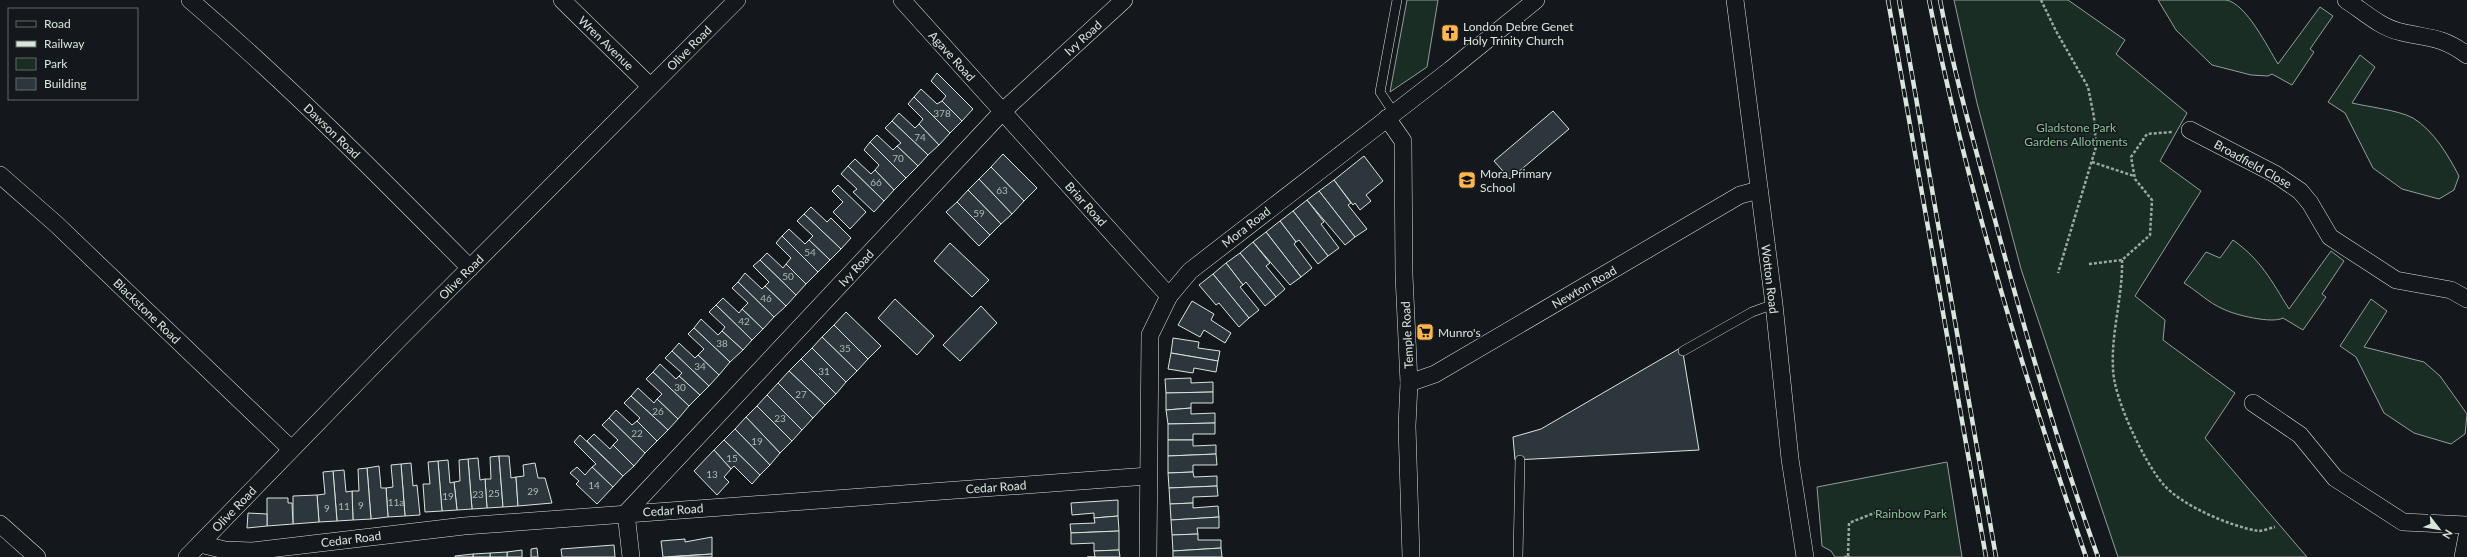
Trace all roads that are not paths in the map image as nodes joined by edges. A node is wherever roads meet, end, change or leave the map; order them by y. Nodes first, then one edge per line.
1 (190, 0) edge
2 (562, 0) edge
3 (737, 0) edge
4 (902, 0) edge
5 (1124, 0) edge
6 (1397, 0) edge
7 (1536, 0) edge
8 (1735, 0) edge
9 (2346, 0) edge
10 (2467, 55) edge
11 (650, 86) junction
12 (1003, 111) junction
13 (1390, 116) junction
14 (2190, 130) road end
15 (0, 175) edge
16 (1759, 190) junction
17 (470, 268) junction
18 (1170, 296) junction
19 (2467, 299) edge
20 (1774, 304) junction
21 (1683, 351) dead end
22 (1409, 383) junction
23 (2253, 403) dead end
24 (291, 450) junction
25 (1520, 460) dead end
26 (1148, 476) junction
27 (626, 513) junction
28 (0, 524) edge
29 (2467, 525) edge
30 (2467, 536) edge
31 (200, 544) junction
32 (37, 557) edge
33 (187, 557) edge
34 (632, 557) edge
35 (1148, 557) edge
36 (1411, 557) edge
37 (1518, 557) edge
38 (1805, 557) edge
39 (2463, 557) edge

1 - 17 street, Dawson Road
2 - 11 street, Wren Avenue
3 - 11 street, Olive Road
4 - 12 street, Agave Road
5 - 12 street, Ivy Road
6 - 13 lane
7 - 13 street, Mora Road
8 - 16 street, Wotton Road
9 - 10 street
11 - 17 street, Olive Road
12 - 18 street, Briar Road
12 - 27 street, Ivy Road
13 - 18 street, Mora Road
13 - 22 street, Temple Road
14 - 19 street, Broadfield Close
15 - 24 street, Blackstone Road
16 - 20 street, Wotton Road
16 - 22 street, Newton Road
17 - 24 street, Olive Road
18 - 26 street, Mora Road
20 - 21 lane
20 - 38 street, Wotton Road
22 - 36 street, Temple Road
23 - 29 street
24 - 31 street, Olive Road
25 - 37 lane
26 - 27 street, Cedar Road
26 - 35 street, Mora Road
27 - 31 street, Cedar Road
27 - 34 street
28 - 32 street
30 - 39 street
31 - 33 street, Olive Road

